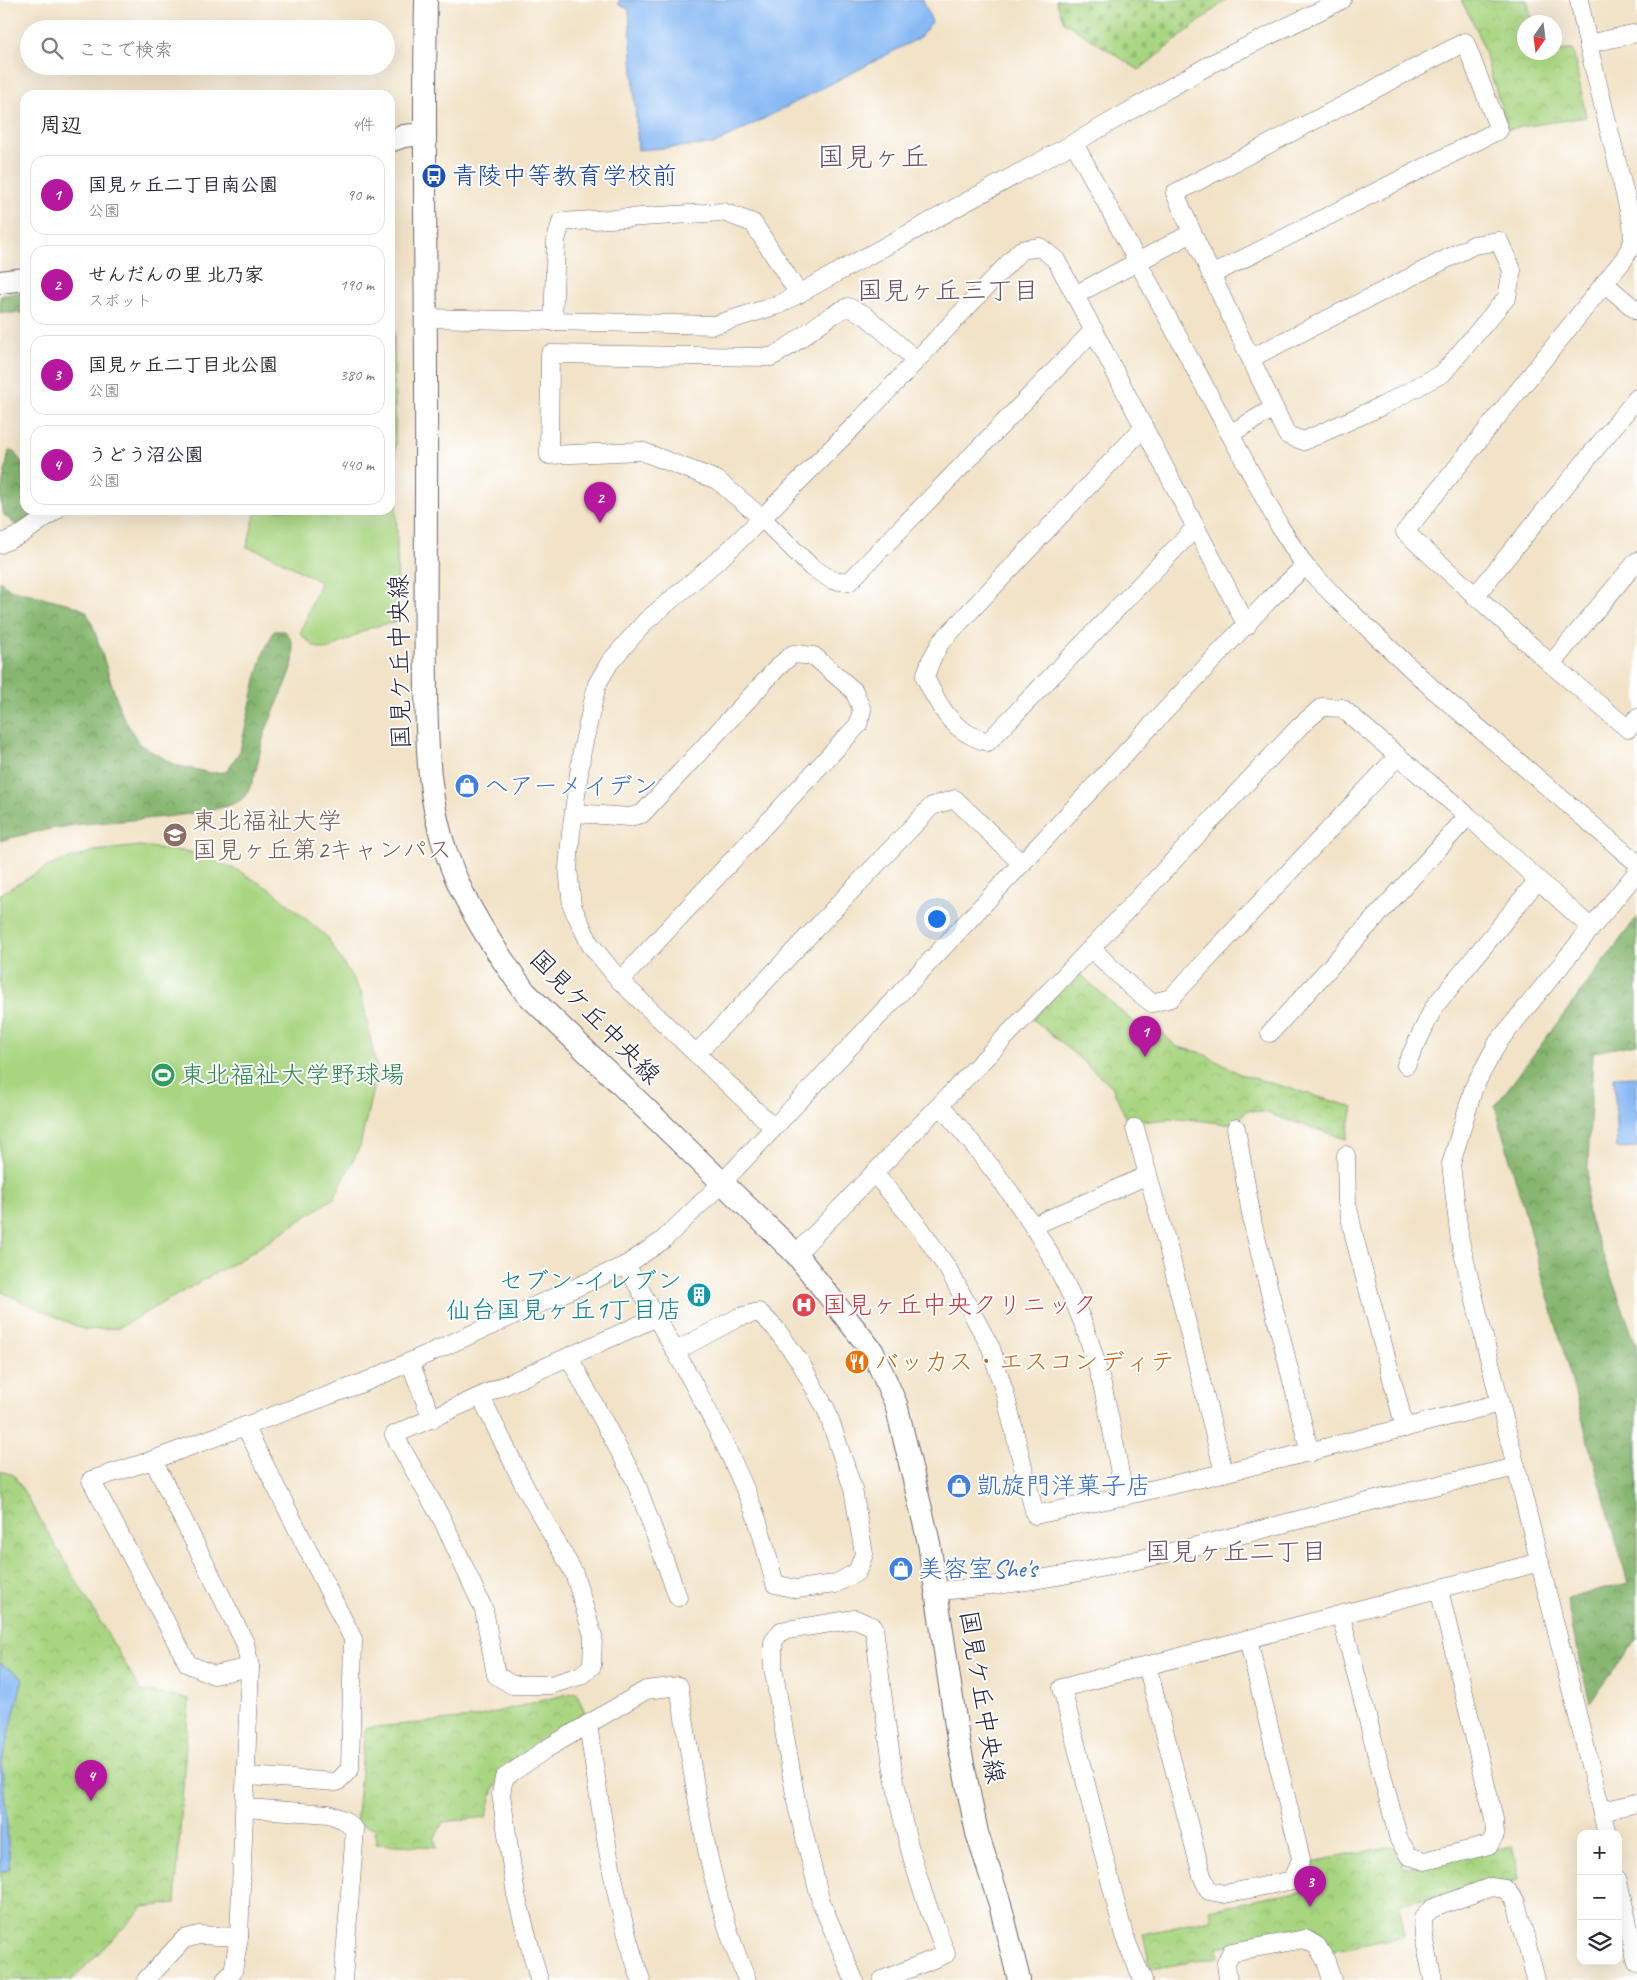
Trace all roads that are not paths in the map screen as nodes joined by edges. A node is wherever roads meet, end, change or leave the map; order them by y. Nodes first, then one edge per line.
1 (426, 0) edge
2 (1342, 0) edge
3 (1579, 0) edge
4 (1637, 33) edge
5 (1588, 44) junction
6 (424, 134) junction
7 (395, 139) edge
8 (1074, 143) junction
9 (1192, 233) junction
10 (1138, 262) junction
11 (1211, 275) junction
12 (20, 280) edge
13 (0, 282) edge
14 (1604, 283) junction
15 (799, 294) junction
16 (1075, 295) junction
17 (1637, 311) edge
18 (427, 318) junction
19 (553, 322) junction
20 (1094, 330) junction
21 (1251, 358) junction
22 (916, 360) junction
23 (1637, 398) edge
24 (1274, 408) junction
25 (1144, 427) junction
26 (1230, 434) junction
27 (49, 515) edge
28 (762, 518) junction
29 (1196, 527) junction
30 (0, 544) edge
31 (1637, 561) edge
32 (1305, 566) junction
33 (1475, 596) junction
34 (1247, 626) junction
35 (1551, 664) junction
36 (1637, 718) edge
37 (1398, 756) junction
38 (575, 813) junction
39 (1468, 816) junction
40 (1637, 863) edge
41 (1022, 864) junction
42 (1637, 872) edge
43 (1537, 881) junction
44 (1591, 928) junction
45 (1091, 948) junction
46 (620, 981) junction
47 (1270, 1033) dead end
48 (696, 1053) junction
49 (1406, 1065) dead end
50 (940, 1105) junction
51 (773, 1126) junction
52 (1136, 1128) dead end
53 (1236, 1128) dead end
54 (1346, 1155) dead end
55 (874, 1173) junction
56 (1148, 1175) junction
57 (722, 1183) junction
58 (1033, 1226) junction
59 (796, 1254) junction
60 (626, 1265) junction
61 (656, 1317) junction
62 (676, 1351) junction
63 (569, 1357) junction
64 (410, 1362) junction
65 (481, 1398) junction
66 (1500, 1403) junction
67 (432, 1419) junction
68 (245, 1426) junction
69 (1405, 1428) junction
70 (1310, 1452) junction
71 (153, 1460) junction
72 (1516, 1467) junction
73 (1224, 1473) junction
74 (1124, 1497) junction
75 (1540, 1562) junction
76 (1439, 1588) junction
77 (937, 1591) junction
78 (678, 1597) dead end
79 (1341, 1616) junction
80 (1248, 1638) junction
81 (1147, 1665) junction
82 (250, 1667) junction
83 (588, 1724) junction
84 (247, 1776) junction
85 (1637, 1803) edge
86 (246, 1808) junction
87 (1602, 1811) junction
88 (1606, 1830) edge
89 (1622, 1898) edge
90 (239, 1938) junction
91 (1637, 1963) edge
92 (891, 1978) edge
93 (146, 1980) edge
94 (225, 1980) edge
95 (343, 1980) edge
96 (539, 1980) edge
97 (642, 1980) edge
98 (747, 1980) edge
99 (854, 1980) edge
100 (1019, 1980) edge
101 (1142, 1980) edge
102 (1228, 1980) edge
103 (1332, 1980) edge
104 (1433, 1980) edge
105 (1536, 1980) edge

1 - 6 street, 国見ケ丘中央線
2 - 8 street
3 - 5 street
4 - 5 street
5 - 14 street
6 - 7 street
6 - 18 street, 国見ケ丘中央線
8 - 10 street
8 - 15 street
9 - 10 street
9 - 11 street
9 - 11 street
10 - 16 street
10 - 26 street
11 - 21 street
12 - 13 street
14 - 17 street
14 - 33 street
15 - 19 street
15 - 19 street
16 - 20 street
16 - 22 street
18 - 19 street
18 - 57 street, 国見ケ丘中央線
20 - 25 street
20 - 28 street
21 - 24 street
21 - 24 street
22 - 28 street
22 - 28 street
23 - 33 street
24 - 26 street
25 - 29 street
25 - 29 street
26 - 32 street
27 - 30 street
28 - 38 street
29 - 34 street
31 - 35 street
32 - 34 street
32 - 40 street
33 - 35 street
34 - 41 street
35 - 36 street
37 - 39 street
37 - 45 street
37 - 45 street
38 - 46 street
38 - 46 street
39 - 43 street
39 - 47 street
41 - 48 street
41 - 51 street
42 - 44 street
43 - 44 street
43 - 49 street
44 - 66 street
45 - 50 street
46 - 48 street
48 - 51 street
50 - 55 street
50 - 58 street
51 - 57 street
52 - 56 street
53 - 70 street
54 - 69 street
55 - 59 street
55 - 74 street
56 - 58 street
56 - 73 street
57 - 59 street, 国見ケ丘中央線
57 - 60 street
58 - 74 street
59 - 77 street, 国見ケ丘中央線
60 - 61 street
60 - 64 street
61 - 62 street
61 - 63 street
62 - 62 street
63 - 65 street
63 - 78 street
64 - 67 street
64 - 68 street
65 - 67 street
65 - 67 street
66 - 69 street
66 - 72 street
68 - 71 street
68 - 84 street
69 - 70 street
70 - 73 street
71 - 82 street
71 - 82 street
72 - 75 street
72 - 77 street
73 - 74 street
75 - 76 street
75 - 87 street
76 - 79 street
76 - 79 street
77 - 100 street, 国見ケ丘中央線
79 - 80 street
80 - 81 street
80 - 81 street
81 - 101 street
82 - 84 street
83 - 96 street
83 - 97 street
83 - 98 street
84 - 86 street
85 - 87 street
86 - 90 street
86 - 95 street
87 - 88 street
89 - 91 street
90 - 93 street
90 - 94 street
92 - 99 street
102 - 103 street
104 - 105 street

